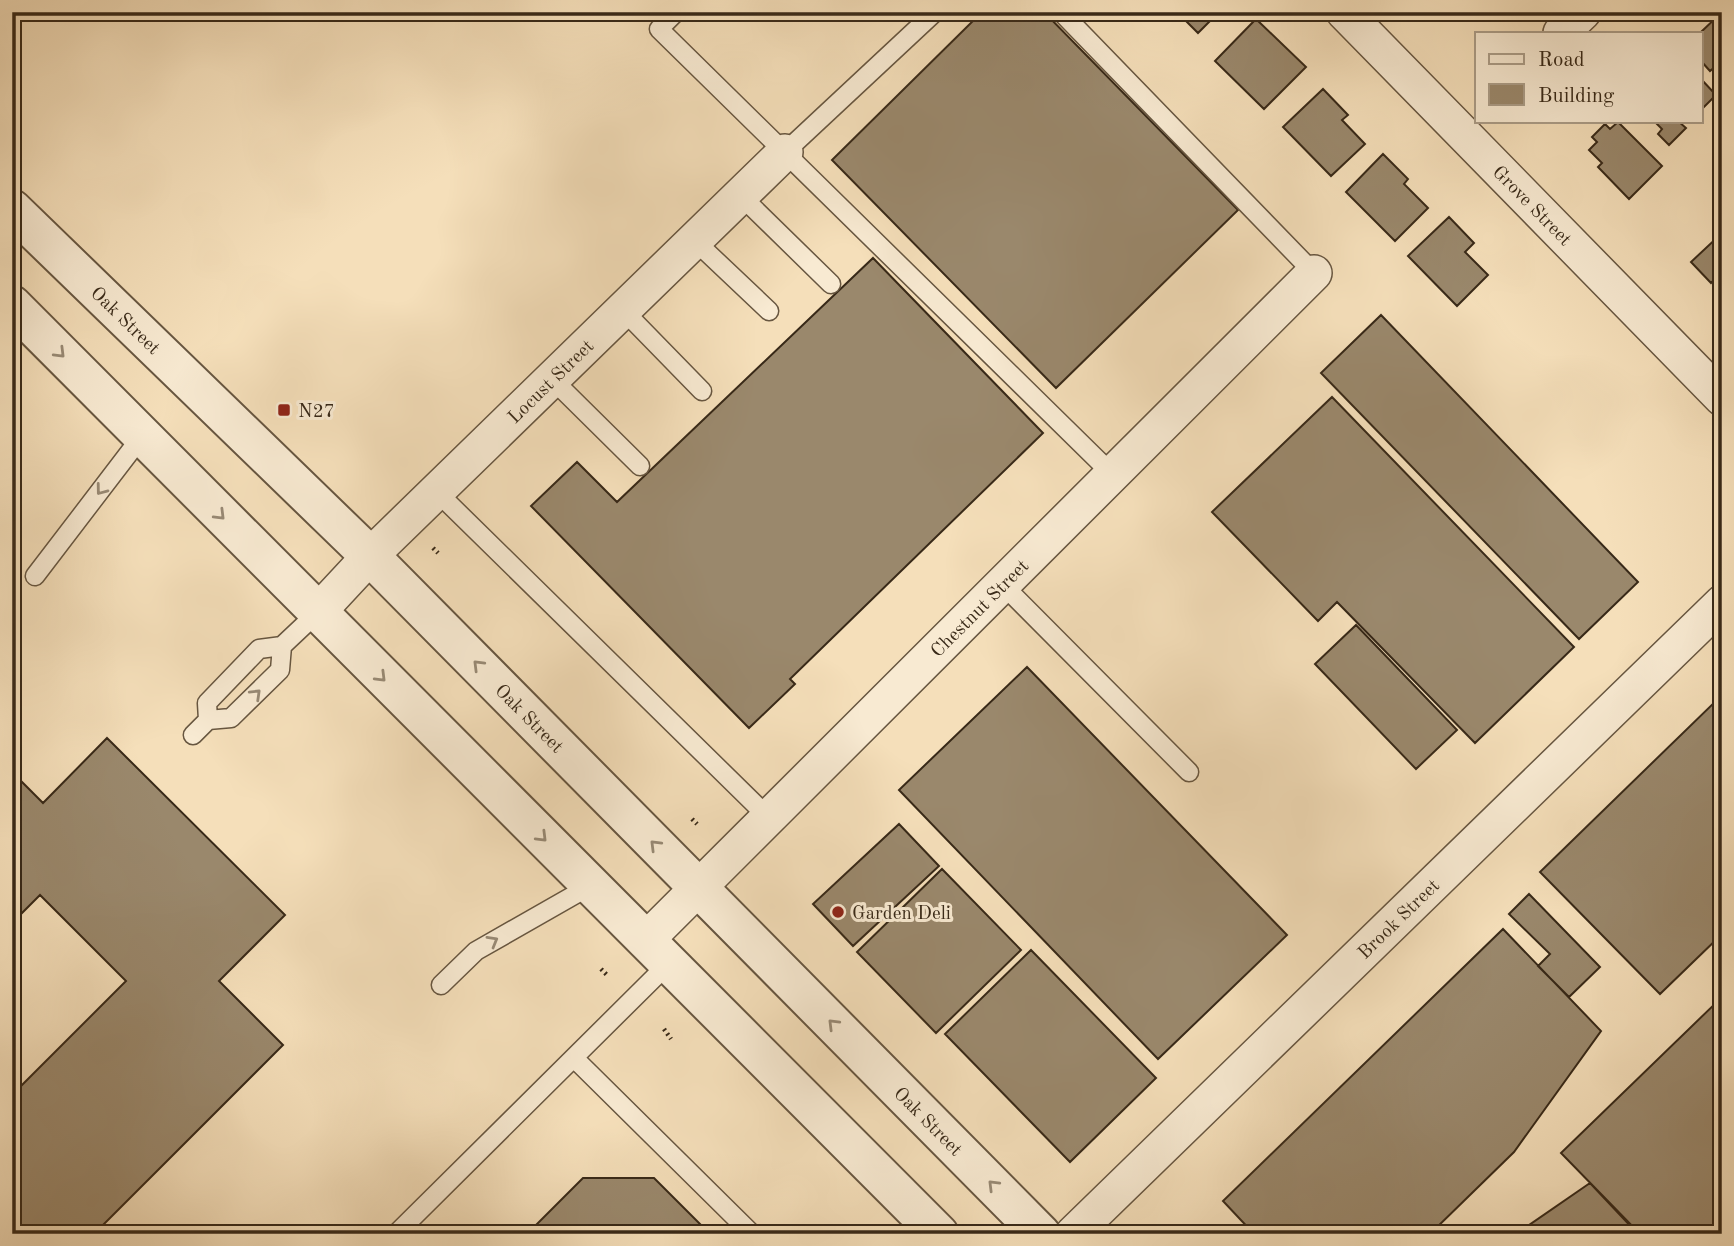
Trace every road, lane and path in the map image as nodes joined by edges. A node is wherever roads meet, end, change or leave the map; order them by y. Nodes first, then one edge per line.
1 (676, 12) edge
2 (935, 12) edge
3 (1061, 12) edge
4 (1344, 12) edge
5 (1583, 12) edge
6 (1562, 32) edge
7 (1469, 124) edge
8 (785, 152) junction
9 (739, 194) junction
10 (12, 209) edge
11 (693, 239) junction
12 (1314, 273) joint
13 (831, 284) dead end
14 (12, 305) edge
15 (622, 309) junction
16 (769, 311) dead end
17 (551, 378) junction
18 (702, 391) dead end
19 (1722, 398) edge
20 (142, 436) junction
21 (640, 466) dead end
22 (1112, 474) junction
23 (436, 491) junction
24 (433, 548) dead end
25 (438, 552) dead end
26 (370, 556) junction
27 (36, 576) dead end
28 (1002, 584) junction
29 (1722, 603) edge
30 (317, 613) junction
31 (282, 646) junction
32 (208, 720) junction
33 (193, 736) dead end
34 (1189, 772) dead end
35 (768, 816) junction
36 (692, 819) dead end
37 (696, 824) dead end
38 (590, 886) junction
39 (696, 887) junction
40 (656, 953) junction
41 (601, 969) dead end
42 (607, 975) dead end
43 (441, 985) dead end
44 (664, 1029) dead end
45 (671, 1039) dead end
46 (574, 1058) junction
47 (396, 1234) edge
48 (752, 1234) edge
49 (939, 1234) edge
50 (1041, 1234) edge
51 (1073, 1234) edge

1 - 8 lane
2 - 8 lane
3 - 12 lane
4 - 7 street, Grove Street
5 - 6 street
7 - 19 street, Grove Street
8 - 9 street, Locust Street
8 - 22 lane
9 - 11 street, Locust Street
9 - 13 lane
10 - 26 street, Oak Street
11 - 15 street, Locust Street
11 - 16 lane
12 - 22 street, Chestnut Street
14 -> 20 street
15 - 17 street, Locust Street
15 - 18 lane
17 - 21 lane
17 - 23 street, Locust Street
20 -> 27 lane
20 -> 30 street
22 - 28 street, Chestnut Street
23 - 26 street, Locust Street
23 - 35 lane
24 - 25 path
26 - 30 street, Locust Street
39 -> 26 street, Oak Street
28 - 34 lane
28 - 35 street, Chestnut Street
29 - 51 street, Brook Street
30 - 31 lane
30 -> 38 street
31 - 32 lane
32 -> 31 lane
32 - 33 lane
35 - 39 street, Chestnut Street
36 - 37 path
38 - 40 street
43 -> 38 lane
39 - 40 street, Chestnut Street
50 -> 39 street, Oak Street
40 - 46 lane
40 - 49 street
41 - 42 path
44 - 45 path
46 - 47 lane
46 - 48 lane

